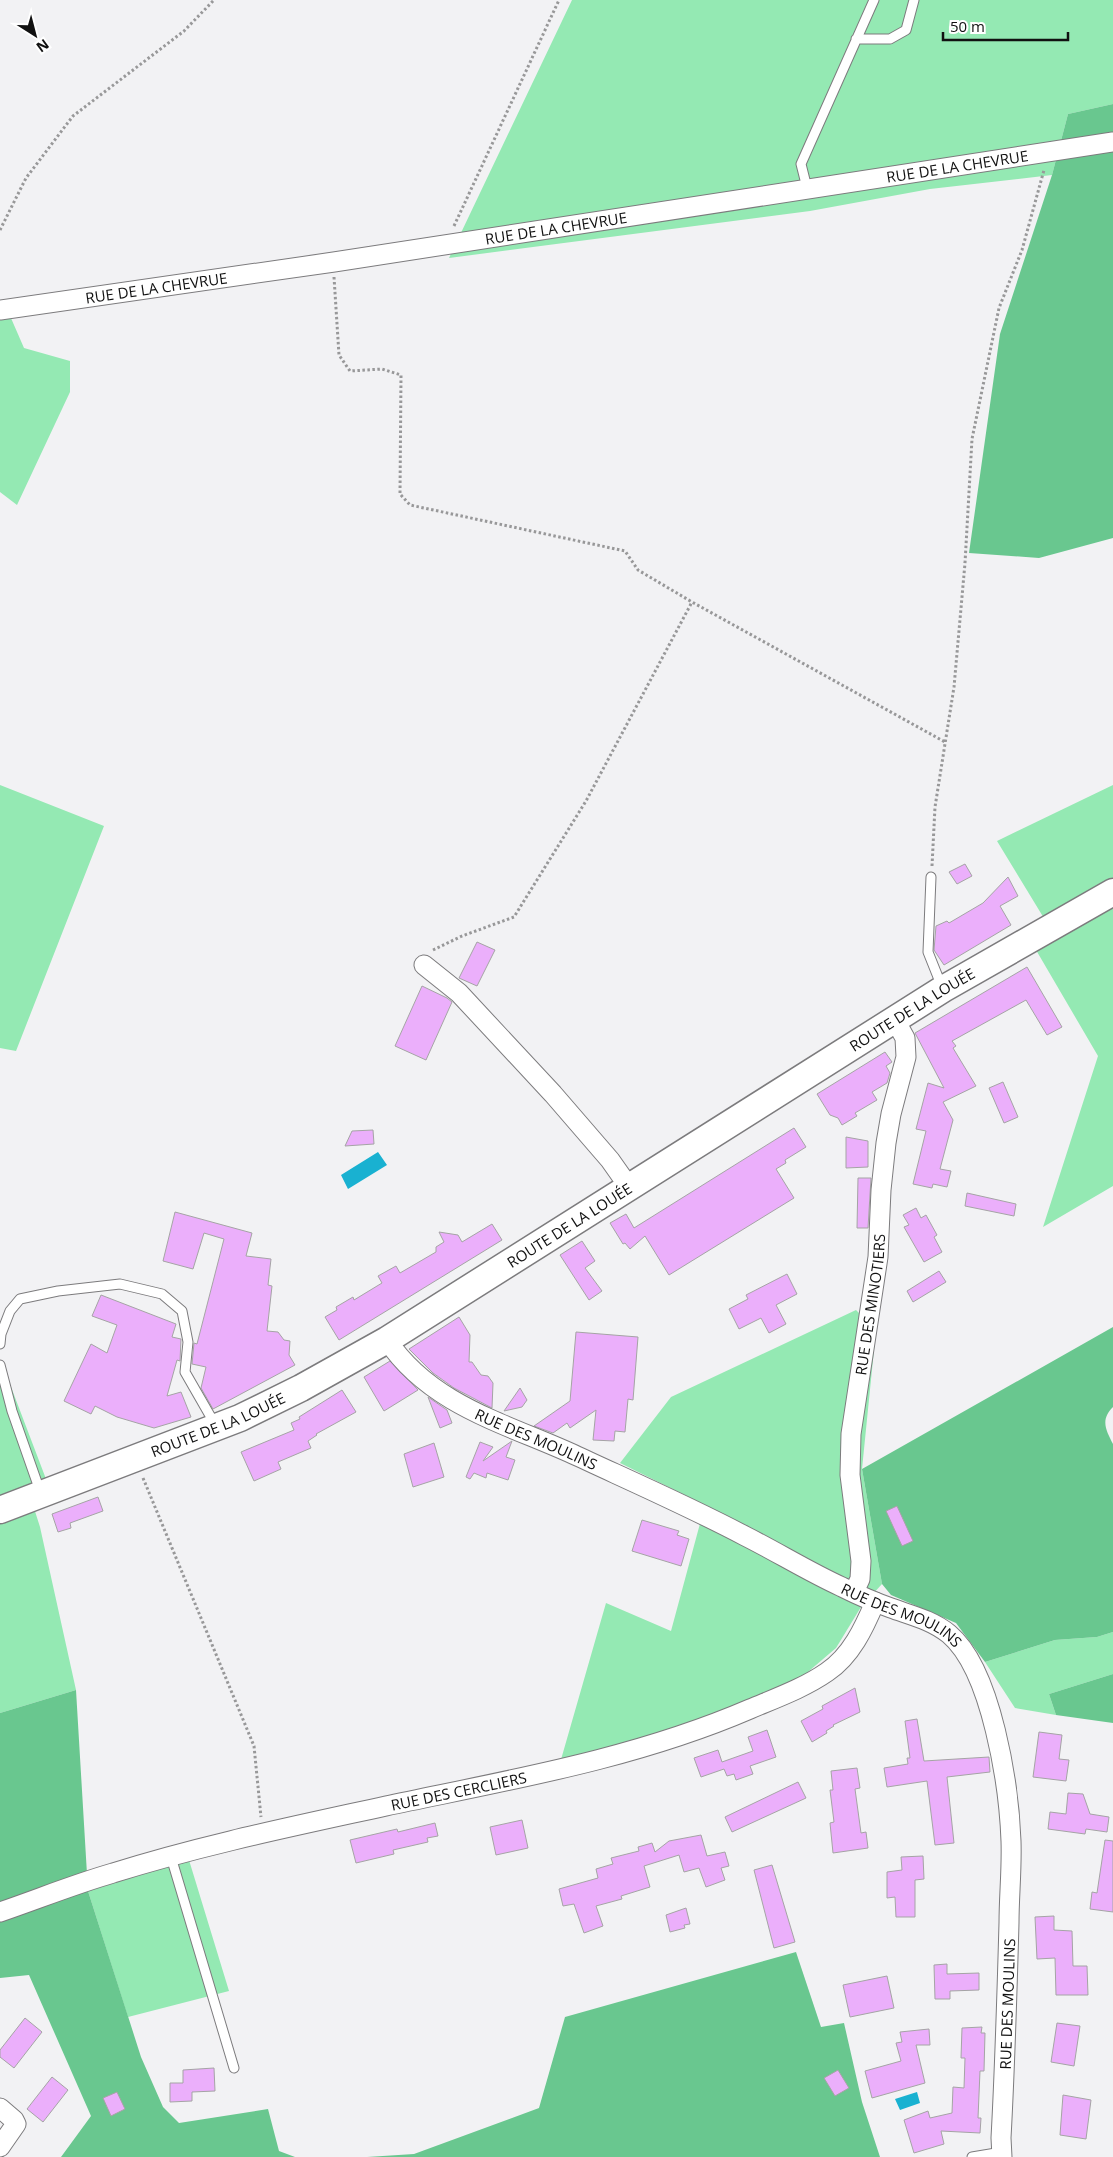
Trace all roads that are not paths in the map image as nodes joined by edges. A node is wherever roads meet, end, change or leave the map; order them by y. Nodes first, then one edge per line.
1 (874, 0) edge
2 (914, 0) edge
3 (856, 38) junction
4 (1113, 142) edge
5 (807, 188) junction
6 (0, 310) edge
7 (931, 877) road end
8 (1113, 892) edge
9 (424, 965) road end
10 (943, 989) junction
11 (895, 1020) junction
12 (629, 1187) junction
13 (386, 1340) junction
14 (0, 1344) edge
15 (0, 1365) edge
16 (217, 1427) junction
17 (41, 1494) junction
18 (0, 1510) edge
19 (854, 1592) junction
20 (875, 1602) junction
21 (171, 1857) junction
22 (0, 1912) edge
23 (234, 2068) dead end
24 (0, 2108) edge
25 (0, 2147) edge
26 (1002, 2155) edge
27 (972, 2157) edge

1 - 3 lane
2 - 3 lane
3 - 5 lane
4 - 5 street, RUE DE LA CHEVRUE
5 - 6 street, RUE DE LA CHEVRUE
7 - 10 lane
8 - 10 main road, ROUTE DE LA LOUÉE
9 - 12 street
10 - 11 main road, ROUTE DE LA LOUÉE
11 - 12 main road, ROUTE DE LA LOUÉE
11 - 19 street, RUE DES MINOTIERS
12 - 13 main road, ROUTE DE LA LOUÉE
13 - 16 main road, ROUTE DE LA LOUÉE
13 - 19 street, RUE DES MOULINS
14 - 16 lane
15 - 17 lane
16 - 17 main road, ROUTE DE LA LOUÉE
17 - 18 main road, ROUTE DE LA LOUÉE
19 - 20 street, RUE DES MOULINS
20 - 21 street, RUE DES CERCLIERS
20 - 26 street, RUE DES MOULINS
21 - 22 street, RUE DES CERCLIERS
21 - 23 lane
24 - 25 street
26 - 27 lane

